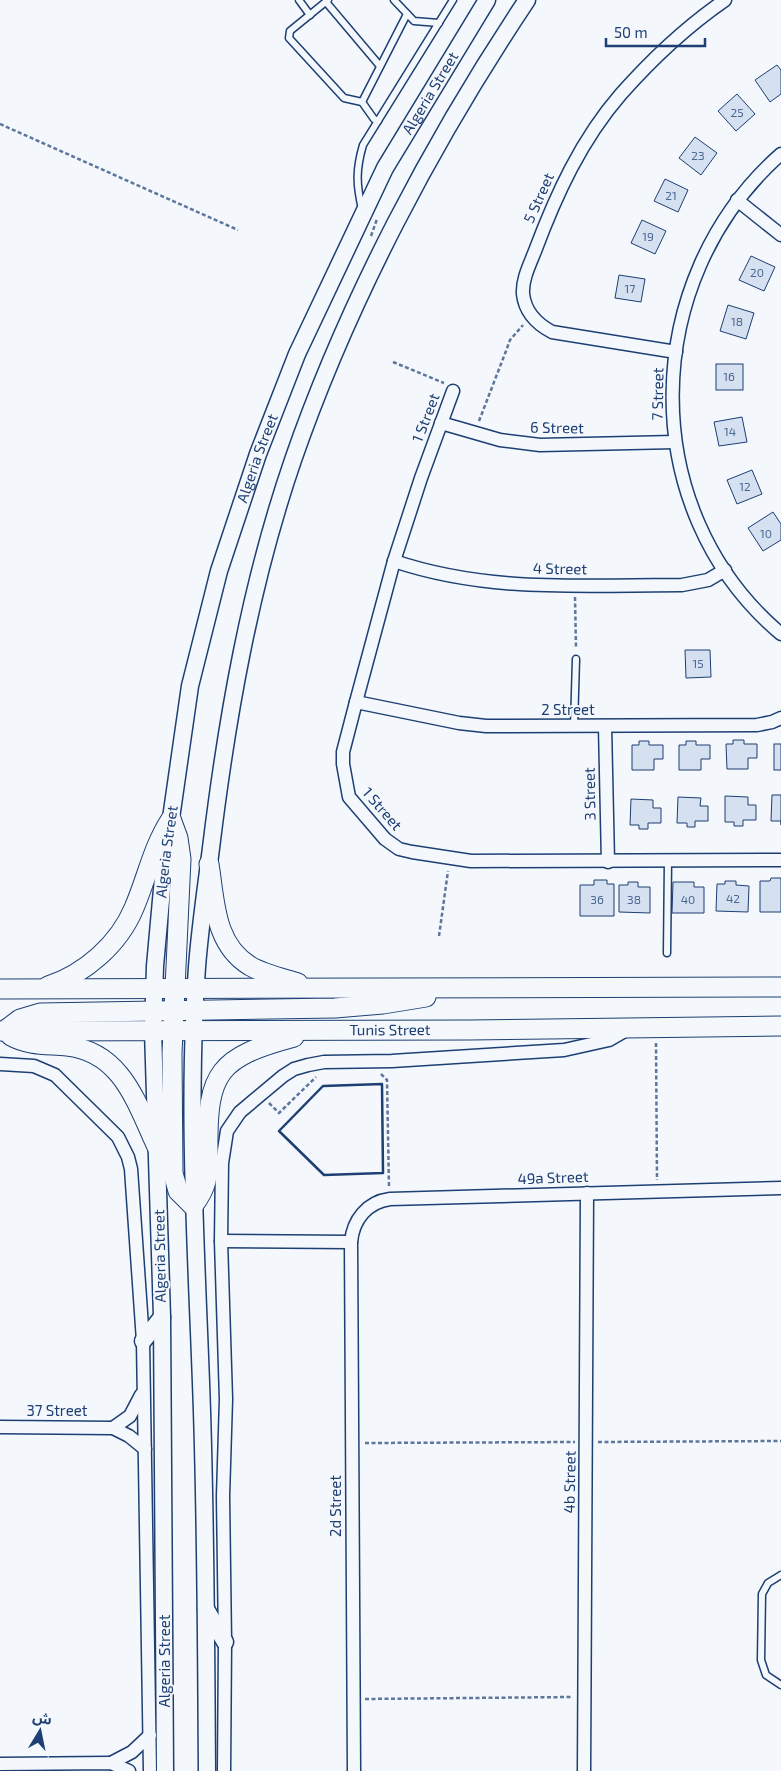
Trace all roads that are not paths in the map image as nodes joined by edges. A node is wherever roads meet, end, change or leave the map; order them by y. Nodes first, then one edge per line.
1 (299, 0) edge
2 (394, 0) edge
3 (453, 0) edge
4 (487, 0) edge
5 (527, 0) edge
6 (725, 0) edge
7 (327, 1) edge
8 (310, 14) junction
9 (407, 14) junction
10 (439, 23) junction
11 (380, 66) junction
12 (362, 102) junction
13 (378, 121) junction
14 (781, 154) edge
15 (737, 200) junction
16 (363, 213) junction
17 (781, 235) edge
18 (676, 352) junction
19 (454, 391) road end
20 (441, 423) junction
21 (675, 442) junction
22 (394, 561) junction
23 (725, 570) junction
24 (781, 634) edge
25 (576, 659) dead end
26 (356, 702) junction
27 (781, 718) edge
28 (574, 726) junction
29 (605, 726) junction
30 (170, 818) junction
31 (781, 860) edge
32 (608, 862) junction
33 (668, 862) junction
34 (209, 864) junction
35 (667, 953) dead end
36 (781, 987) edge
37 (316, 988) junction
38 (463, 988) junction
39 (0, 989) edge
40 (38, 989) junction
41 (154, 989) junction
42 (175, 989) junction
43 (196, 989) junction
44 (195, 1011) junction
45 (154, 1012) junction
46 (174, 1012) junction
47 (781, 1026) edge
48 (632, 1027) junction
49 (321, 1030) junction
50 (2, 1031) edge
51 (153, 1031) junction
52 (173, 1031) junction
53 (194, 1031) junction
54 (0, 1064) edge
55 (158, 1149) junction
56 (781, 1188) edge
57 (587, 1193) junction
58 (193, 1206) junction
59 (221, 1241) junction
60 (351, 1242) junction
61 (162, 1317) junction
62 (143, 1341) junction
63 (144, 1388) junction
64 (0, 1427) edge
65 (113, 1428) junction
66 (145, 1449) junction
67 (781, 1574) edge
68 (205, 1607) junction
69 (225, 1642) junction
70 (781, 1684) edge
71 (150, 1735) junction
72 (0, 1764) edge
73 (111, 1764) junction
74 (129, 1771) edge
75 (150, 1771) edge
76 (165, 1771) edge
77 (207, 1771) edge
78 (224, 1771) edge
79 (354, 1771) edge
80 (584, 1771) edge

1 - 8 lane
2 - 9 lane
3 - 10 lane
4 - 16 main road, Algeria Street
5 - 34 main road
6 - 18 street, 5 Street
7 - 8 lane
7 - 11 lane
8 - 12 lane
9 - 10 lane
9 - 11 lane
10 - 13 lane
11 - 12 lane
12 - 13 lane
13 - 16 lane
14 - 15 street, 7 Street
15 - 17 street
15 - 18 street, 7 Street
16 - 30 main road, Algeria Street
18 - 21 street, 7 Street
19 - 20 street, 1 Street
20 - 21 street, 6 Street
20 - 22 street, 1 Street
21 - 23 street, 7 Street
22 - 23 street, 4 Street
22 - 26 street, 1 Street
23 - 24 street, 7 Street
25 - 28 lane
26 - 28 street, 2 Street
26 - 32 street, 1 Street
27 - 29 street, 2 Street
28 - 29 street, 2 Street
29 - 32 street, 3 Street
30 - 40 main road
30 - 41 main road, Algeria Street
30 - 42 main road
31 - 33 street, 1 Street
32 - 33 street, 1 Street
33 - 35 lane
34 - 37 main road
34 - 43 main road
36 - 38 main road
37 - 38 main road
37 - 43 main road
38 - 44 main road
39 - 40 main road
40 - 41 main road
41 - 42 main road
41 - 45 main road, Algeria Street
42 - 43 main road
42 - 46 main road
43 - 44 main road
44 - 46 main road
44 - 53 main road
45 - 46 main road
45 - 50 main road
45 - 51 main road, Algeria Street
46 - 52 main road
47 - 48 main road, Tunis Street
48 - 49 main road, Tunis Street
48 - 59 street
49 - 53 main road, Tunis Street
49 - 58 main road
50 - 51 main road, Tunis Street
50 - 55 main road
51 - 52 main road, Tunis Street
51 - 55 main road, Algeria Street
52 - 53 main road, Tunis Street
52 - 58 main road
53 - 58 main road
54 - 62 street
55 - 61 main road, Algeria Street
56 - 57 street, 49a Street
57 - 60 street, 49a Street
57 - 80 street, 4b Street
58 - 68 main road
59 - 60 street
59 - 69 street
60 - 79 street, 2d Street
61 - 62 main road
61 - 76 main road, Algeria Street
62 - 63 street
63 - 65 street
63 - 66 street
64 - 65 street, 37 Street
65 - 66 street, 37 Street
66 - 71 street
67 - 70 lane
68 - 69 main road
68 - 77 main road
69 - 78 street
71 - 73 street
71 - 75 street
72 - 73 street
73 - 74 street

